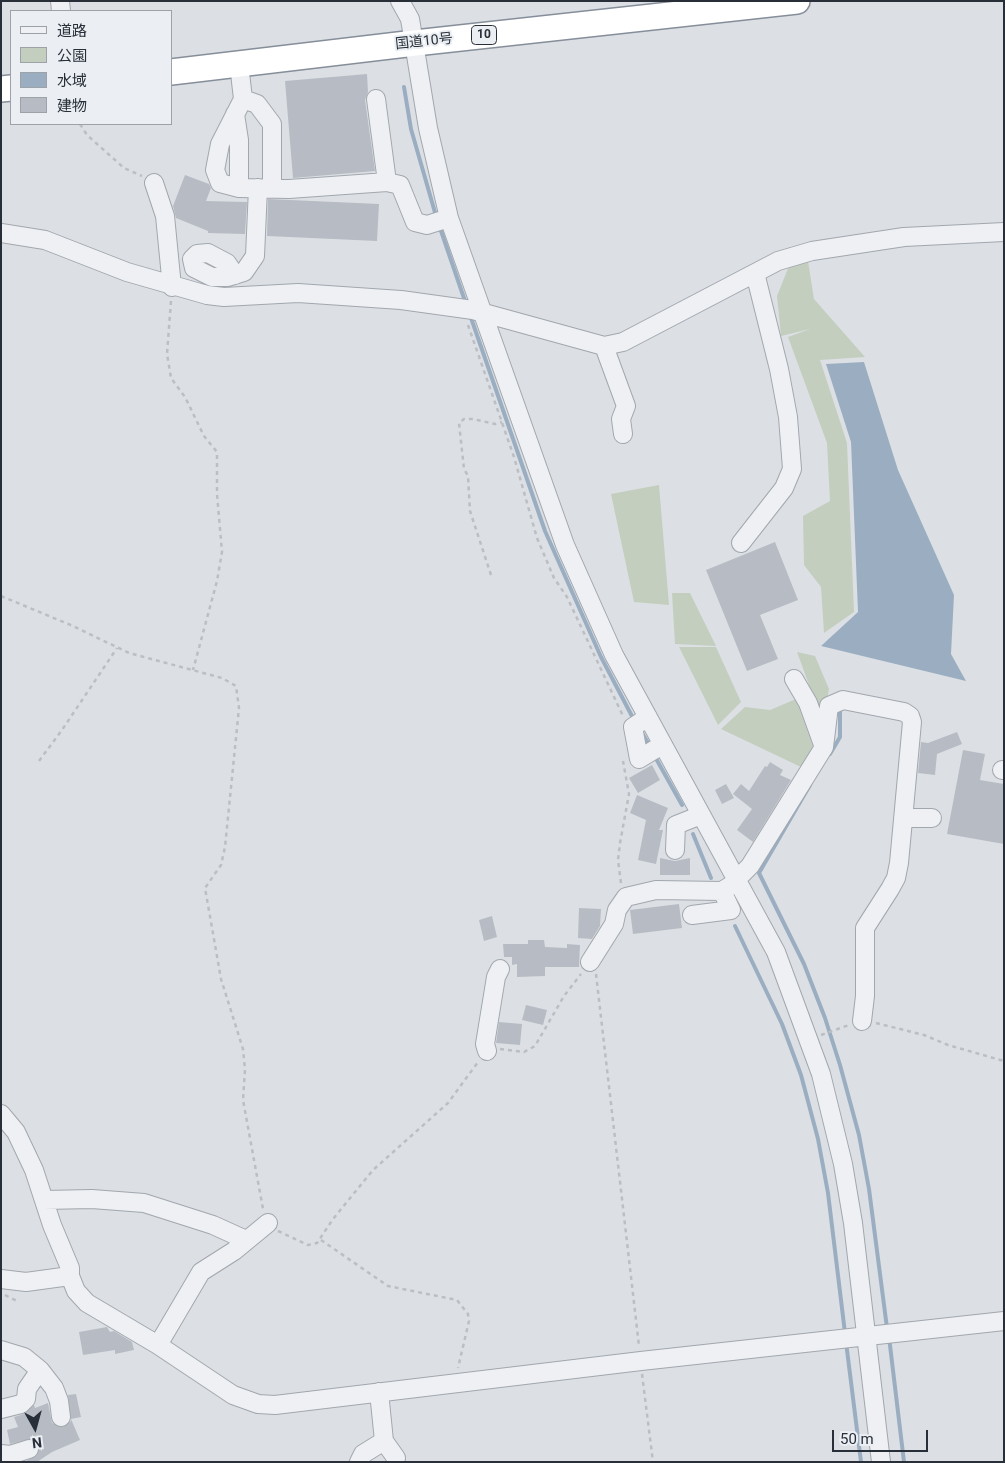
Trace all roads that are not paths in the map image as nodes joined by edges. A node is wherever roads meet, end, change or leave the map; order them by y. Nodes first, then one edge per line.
1 (400, 1) edge
2 (797, 1) edge
3 (415, 43) junction
4 (239, 64) junction
5 (172, 72) edge
6 (376, 98) dead end
7 (239, 106) junction
8 (386, 182) junction
9 (154, 183) road end
10 (239, 188) junction
11 (265, 188) junction
12 (441, 221) junction
13 (1004, 232) edge
14 (1, 233) edge
15 (755, 273) junction
16 (171, 280) junction
17 (473, 311) junction
18 (604, 346) junction
19 (623, 434) dead end
20 (740, 543) dead end
21 (794, 679) dead end
22 (641, 722) junction
23 (824, 747) junction
24 (656, 749) junction
25 (701, 815) junction
26 (903, 818) junction
27 (932, 818) dead end
28 (675, 850) dead end
29 (738, 879) junction
30 (722, 890) junction
31 (692, 915) dead end
32 (590, 962) road end
33 (500, 969) dead end
34 (862, 1021) road end
35 (487, 1051) road end
36 (1, 1114) edge
37 (44, 1200) junction
38 (268, 1223) road end
39 (246, 1240) junction
40 (70, 1276) junction
41 (1, 1279) edge
42 (1004, 1321) edge
43 (852, 1337) junction
44 (158, 1345) junction
45 (1, 1350) edge
46 (40, 1370) junction
47 (380, 1392) junction
48 (1, 1409) edge
49 (61, 1417) dead end
50 (384, 1440) junction
51 (28, 1449) dead end
52 (1, 1454) edge
53 (396, 1458) dead end
54 (359, 1462) edge
55 (881, 1462) edge

1 - 3 street
2 - 3 highway, 国道10号 / 10
3 - 4 highway, 国道10号 / 10
3 - 12 street
4 - 5 highway, 国道10号 / 10
4 - 7 street
6 - 8 street
7 - 10 street
7 - 10 street
7 - 11 street
8 - 11 street
8 - 12 street
9 - 16 street
10 - 11 street
11 - 16 street
12 - 17 street
13 - 15 street
14 - 16 street
15 - 18 street
15 - 20 street
16 - 17 street
17 - 18 street
17 - 22 street
18 - 19 street
21 - 23 street
22 - 24 street
22 - 24 street
23 - 26 street
23 - 29 street
24 - 25 street
25 - 28 street
25 - 29 street
26 - 27 street
26 - 34 street
29 - 30 street
29 - 43 street
30 - 31 street
30 - 32 street
33 - 35 street
36 - 37 street
37 - 39 street
37 - 40 street
38 - 39 street
39 - 44 street
40 - 41 street
40 - 44 street
42 - 43 street
43 - 47 street
43 - 55 street
44 - 47 street
45 - 46 street
46 - 48 street
46 - 49 street
47 - 50 street
50 - 53 street
50 - 54 street
51 - 52 street

